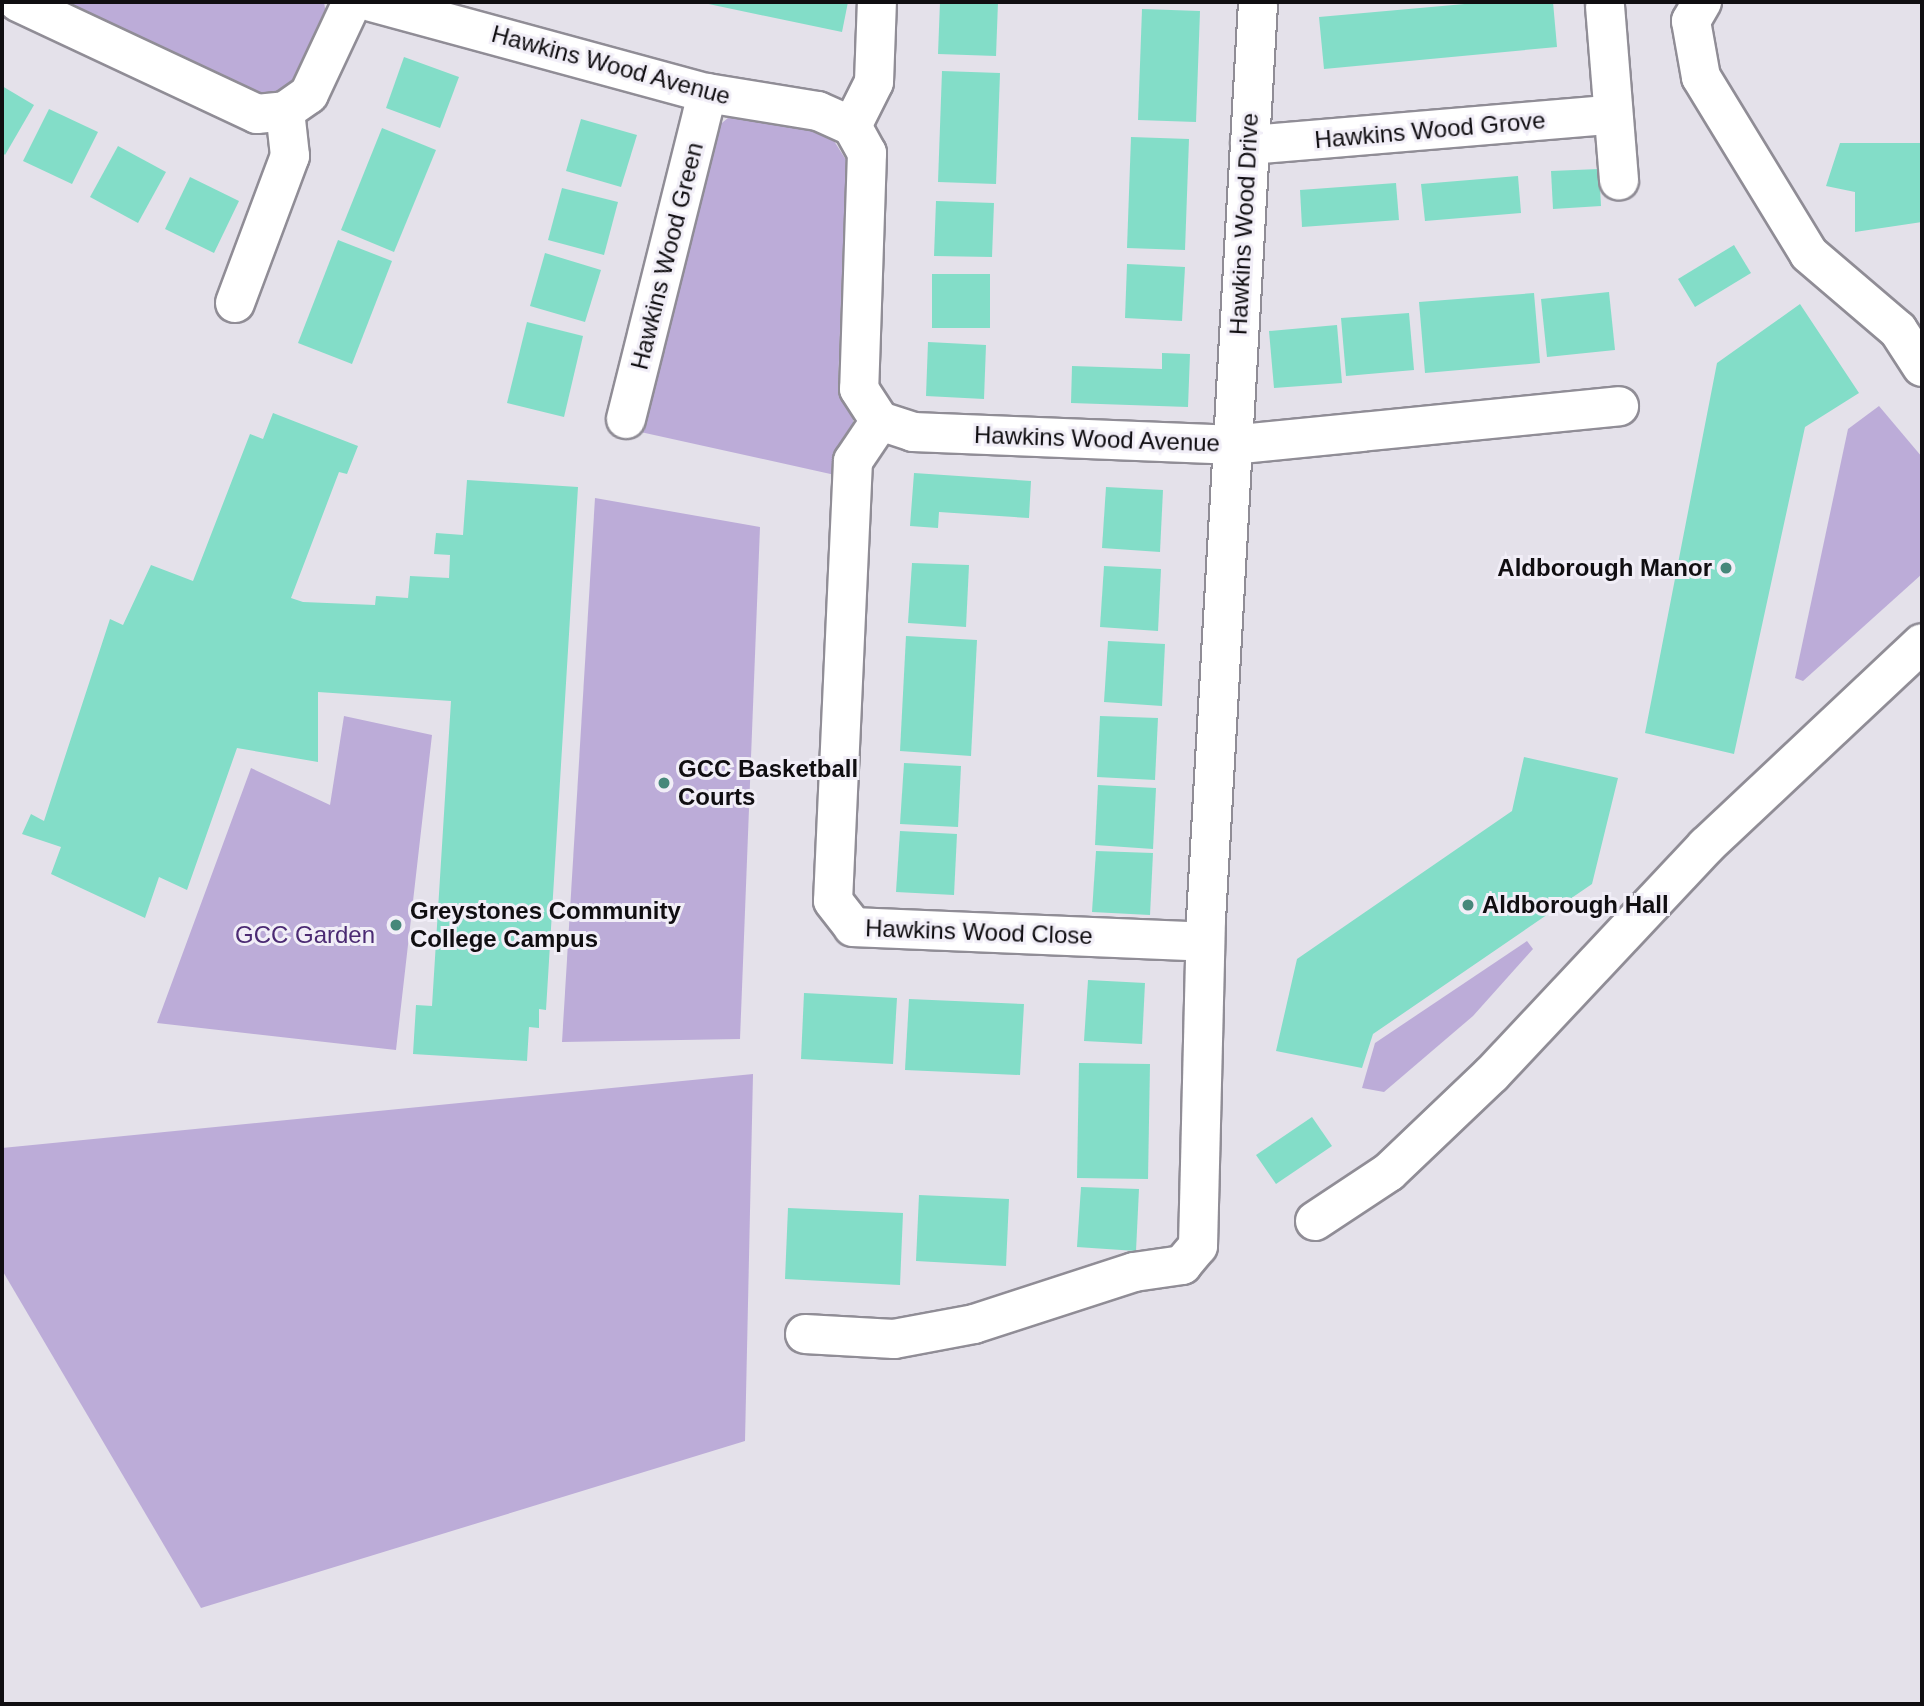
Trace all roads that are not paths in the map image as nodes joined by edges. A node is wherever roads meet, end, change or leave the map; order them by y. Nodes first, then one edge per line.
1 (18, 2) edge
2 (352, 2) edge
3 (370, 2) edge
4 (877, 2) edge
5 (1702, 2) edge
6 (1258, 4) dead end
7 (1605, 6) dead end
8 (707, 93) junction
9 (285, 111) junction
10 (1609, 115) junction
11 (852, 126) junction
12 (1250, 145) junction
13 (1619, 180) dead end
14 (235, 303) dead end
15 (1922, 367) edge
16 (1619, 406) dead end
17 (626, 419) dead end
18 (880, 421) junction
19 (1231, 445) junction
20 (1922, 643) edge
21 (1205, 942) junction
22 (1315, 1221) dead end
23 (805, 1334) dead end

1 - 9 street
2 - 9 street
3 - 8 street, Hawkins Wood Avenue
4 - 11 street
5 - 15 street
6 - 12 street, Hawkins Wood Drive
7 - 10 street
8 - 11 street, Hawkins Wood Avenue
8 - 17 street, Hawkins Wood Green
9 - 14 street
10 - 12 street, Hawkins Wood Grove
10 - 13 street
11 - 18 street
12 - 19 street, Hawkins Wood Drive
16 - 19 street, Hawkins Wood Avenue
18 - 19 street, Hawkins Wood Avenue
18 - 21 street, Hawkins Wood Close
19 - 21 street
20 - 22 street
21 - 23 street

